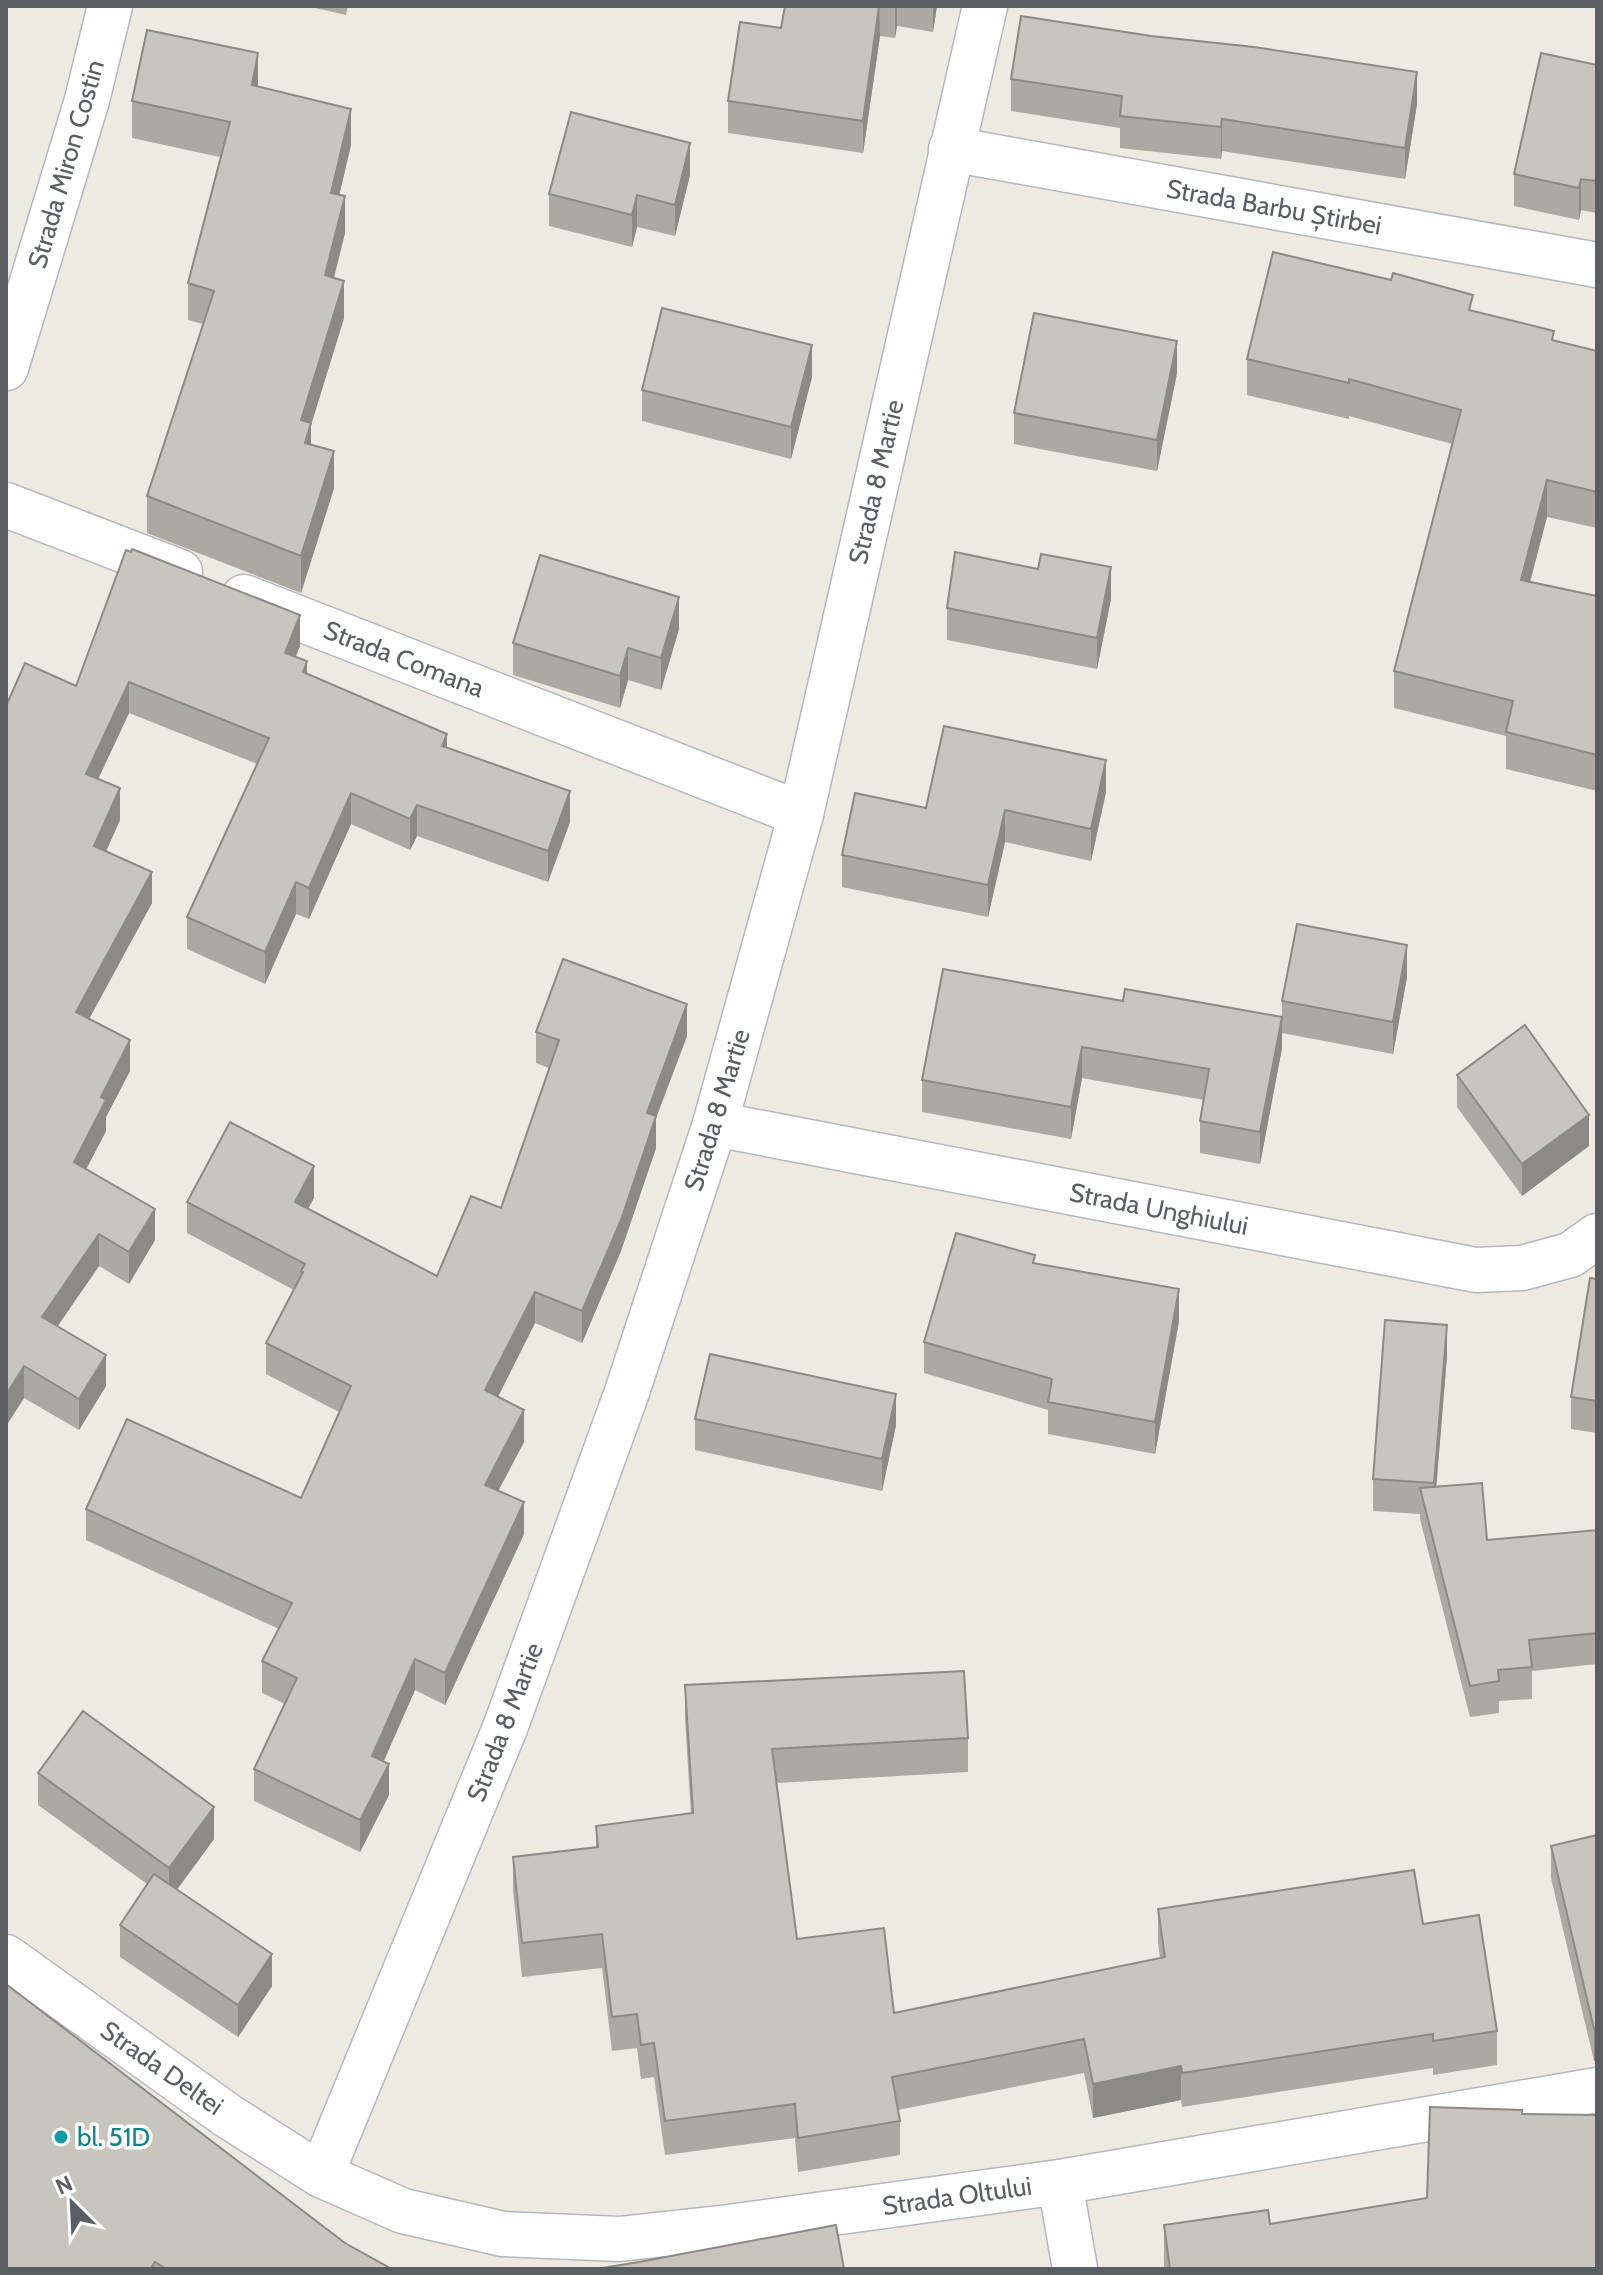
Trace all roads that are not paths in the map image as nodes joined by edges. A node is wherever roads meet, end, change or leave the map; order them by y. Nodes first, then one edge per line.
1 (110, 6) edge
2 (985, 6) edge
3 (951, 149) junction
4 (1597, 265) edge
5 (6, 368) edge
6 (6, 505) edge
7 (801, 814) junction
8 (715, 1124) junction
9 (1597, 1236) edge
10 (6, 1957) edge
11 (1597, 2090) edge
12 (321, 2175) junction
13 (1060, 2182) junction
14 (1075, 2269) edge

1 - 5 street, Strada Miron Costin
2 - 3 street, Strada 8 Martie
3 - 4 street, Strada Barbu Știrbei
3 - 7 street, Strada 8 Martie
6 - 7 street, Strada Comana
7 - 8 street, Strada 8 Martie
8 - 9 street, Strada Unghiului
8 - 12 street, Strada 8 Martie
10 - 12 street, Strada Deltei
11 - 13 street, Strada Oltului
12 - 13 street, Strada Oltului
13 - 14 street

